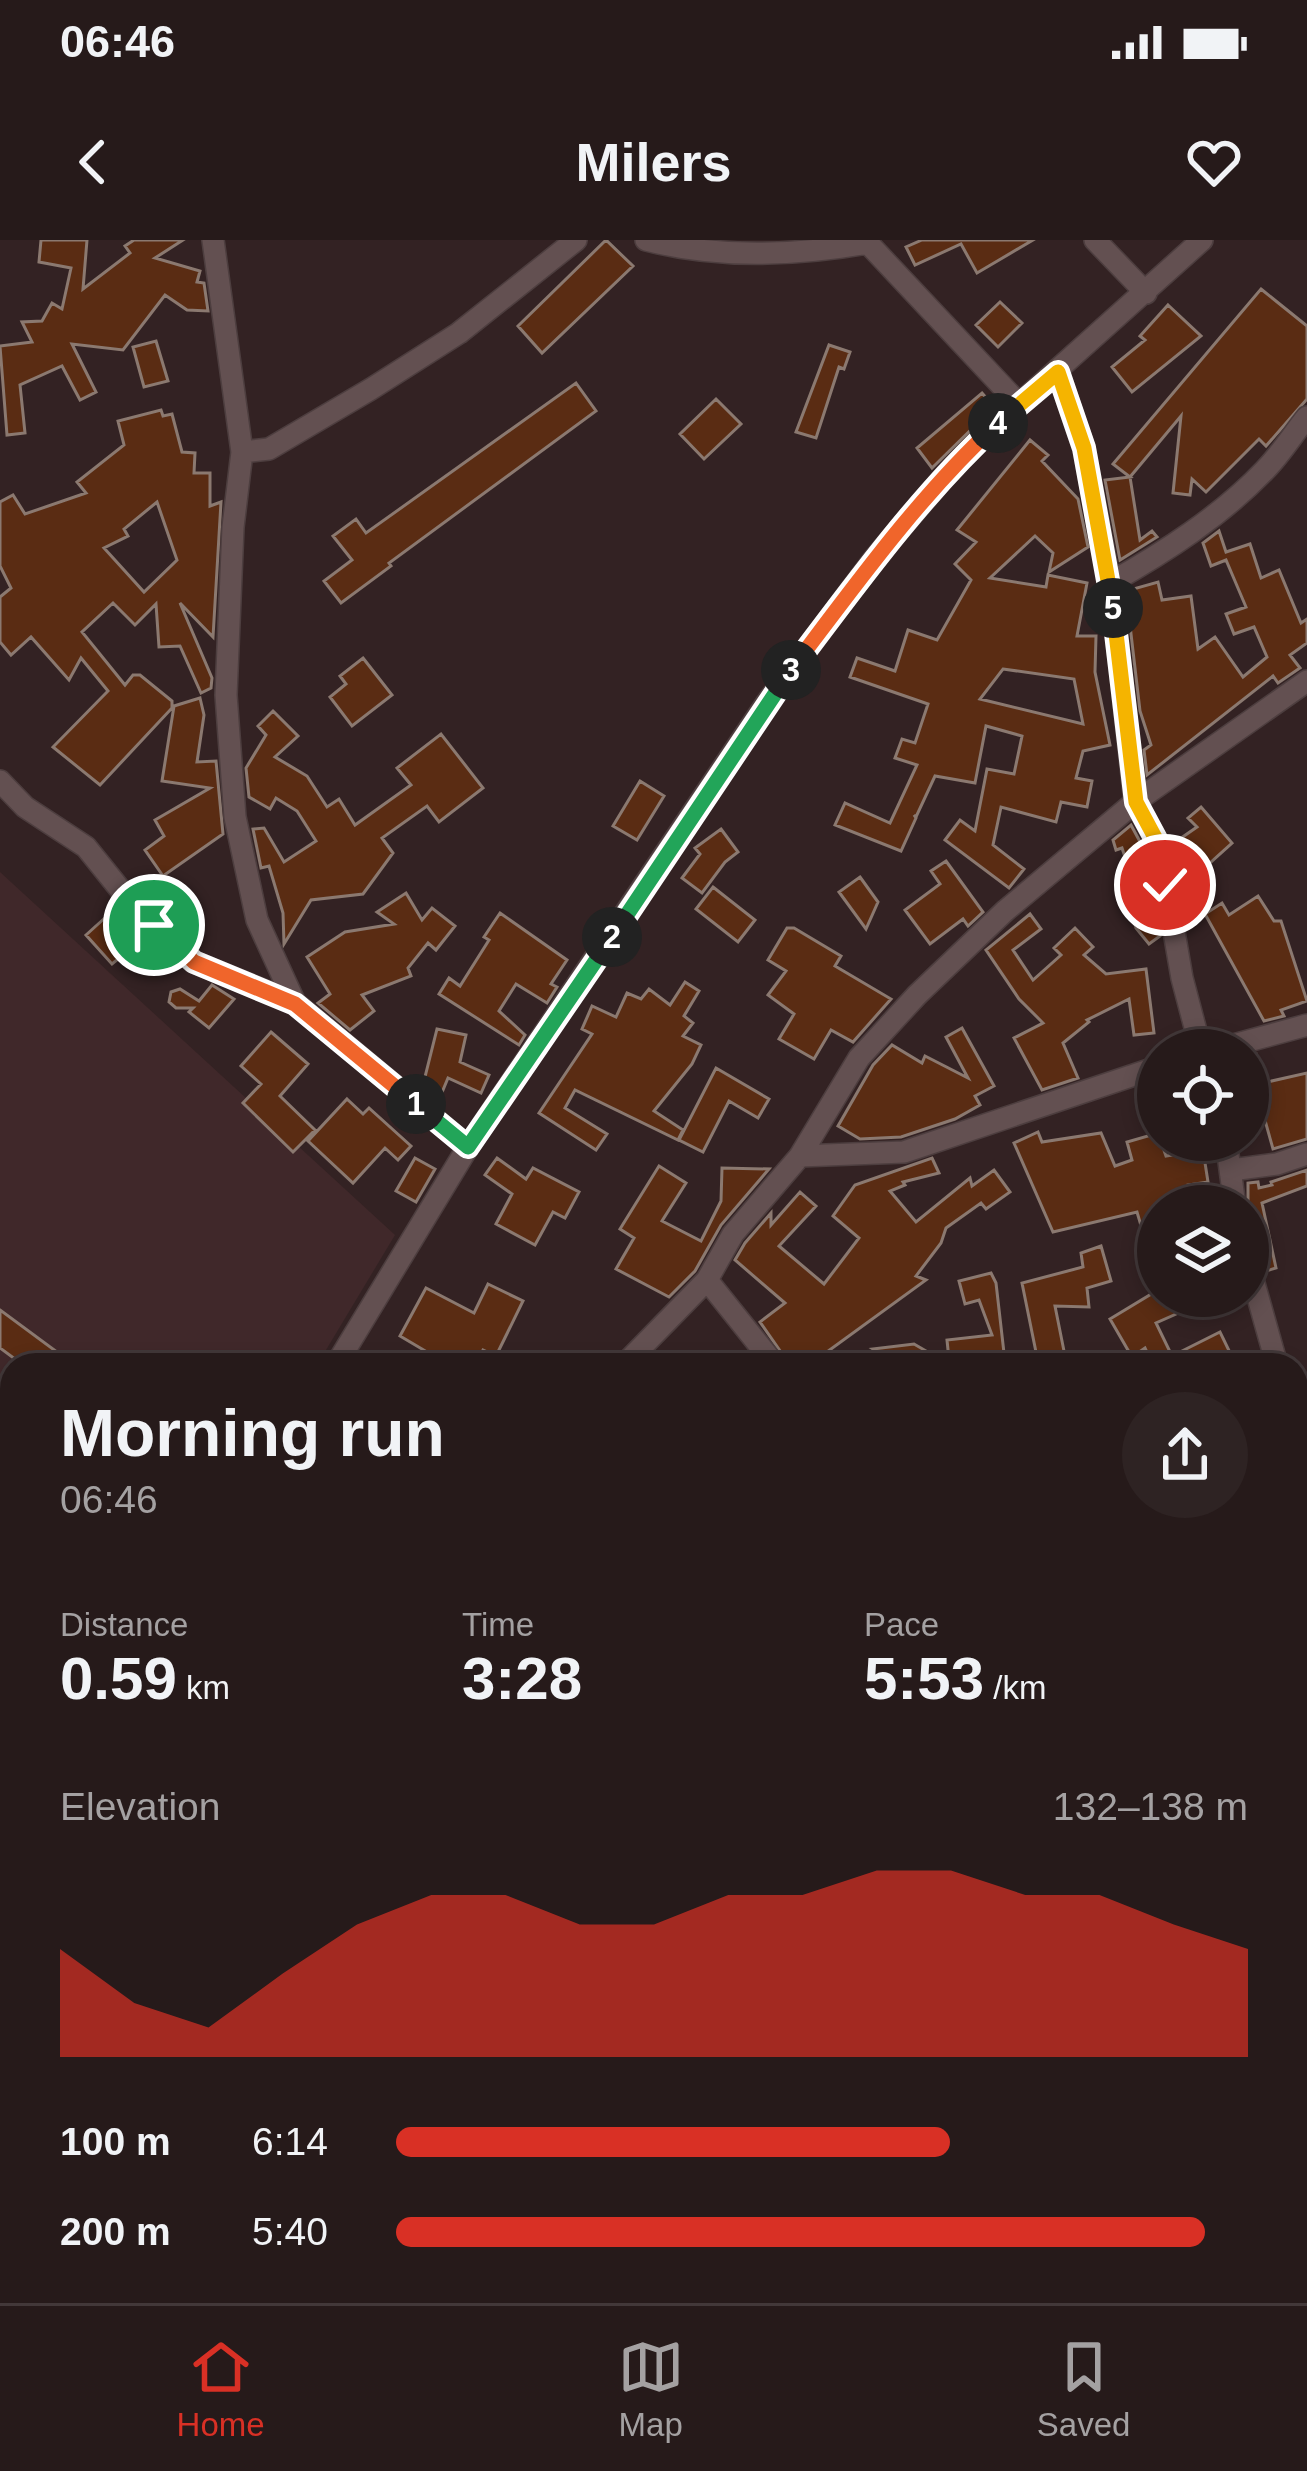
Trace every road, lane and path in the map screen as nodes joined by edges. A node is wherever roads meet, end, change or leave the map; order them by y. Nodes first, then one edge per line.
1 (213, 240) edge
2 (576, 240) edge
3 (646, 240) edge
4 (1095, 240) edge
5 (1202, 240) edge
6 (867, 242) edge
7 (1146, 293) junction
8 (1058, 372) junction
9 (1019, 404) junction
10 (1307, 417) edge
11 (242, 452) junction
12 (1110, 583) junction
13 (1307, 681) edge
14 (0, 781) edge
15 (1136, 802) junction
16 (295, 1004) junction
17 (1307, 1025) edge
18 (1196, 1029) edge
19 (1269, 1035) edge
20 (1137, 1074) edge
21 (468, 1147) junction
22 (1307, 1154) edge
23 (800, 1156) junction
24 (1230, 1161) edge
25 (1231, 1170) junction
26 (1233, 1185) edge
27 (707, 1280) junction
28 (1263, 1317) edge
29 (342, 1353) edge
30 (636, 1353) edge
31 (765, 1353) edge
32 (1274, 1353) edge

1 - 11 street
2 - 11 street
3 - 6 street
4 - 7 street
5 - 7 street
6 - 9 street
7 - 8 street
8 - 9 street
8 - 12 street
9 - 21 street
10 - 12 street
11 - 16 street
12 - 15 street
13 - 15 street
14 - 16 street
15 - 18 street
15 - 23 street
16 - 21 street
17 - 19 street
20 - 23 street
21 - 29 street
22 - 25 street
23 - 27 street
24 - 25 street
25 - 26 street
27 - 30 street
27 - 31 street
28 - 32 street

